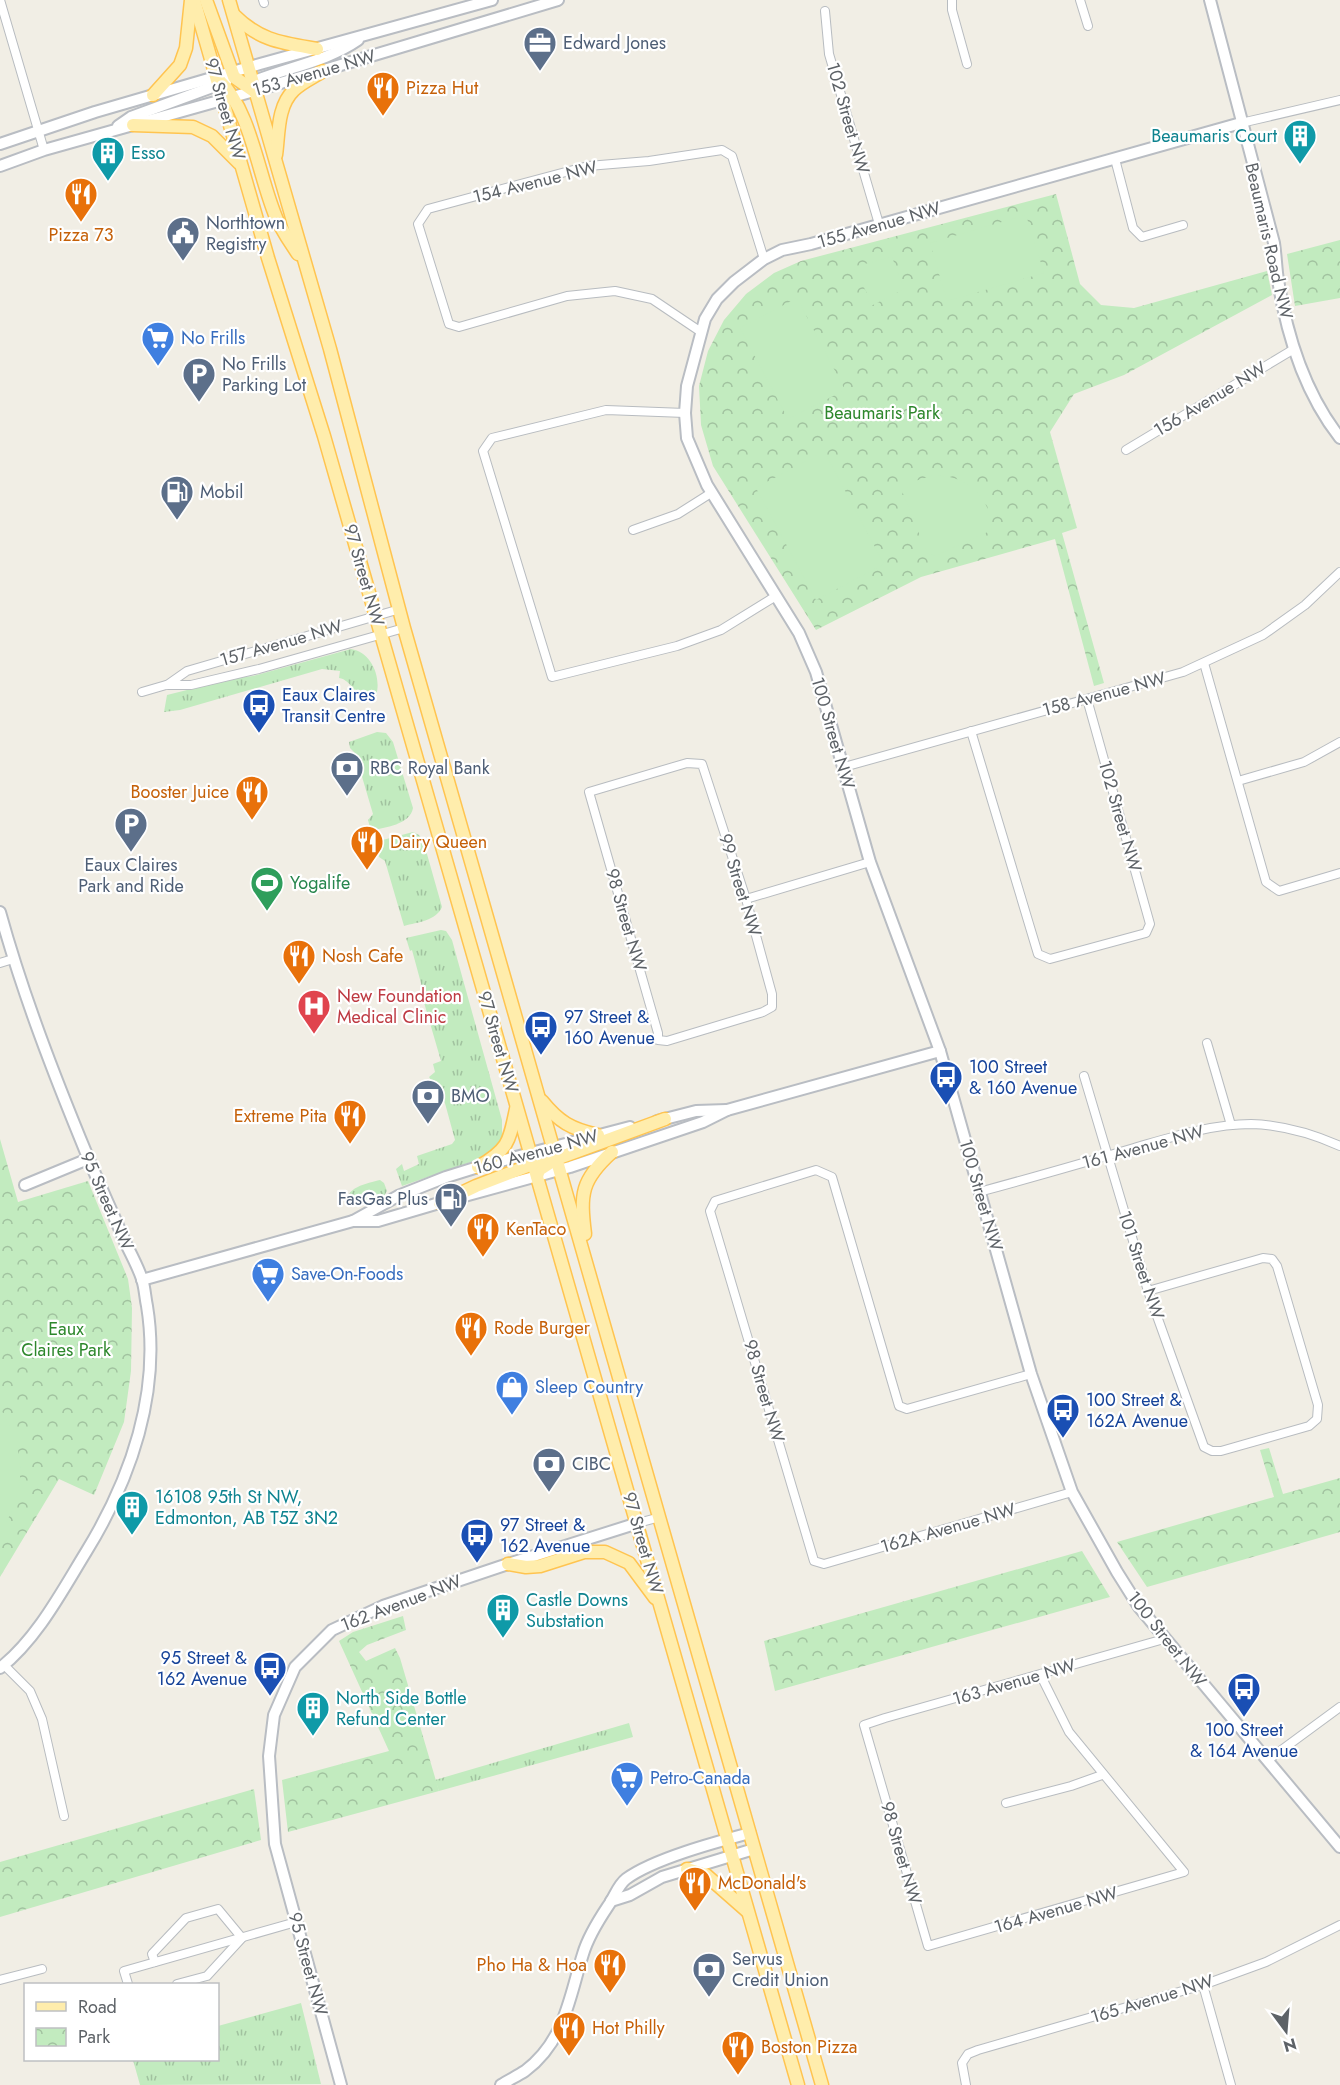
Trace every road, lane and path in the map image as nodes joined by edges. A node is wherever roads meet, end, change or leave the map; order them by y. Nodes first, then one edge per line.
1 (0, 0) edge
2 (192, 0) edge
3 (206, 0) edge
4 (229, 0) edge
5 (492, 0) edge
6 (558, 0) edge
7 (952, 0) edge
8 (1080, 0) edge
9 (1210, 0) edge
10 (825, 11) dead end
11 (232, 13) junction
12 (1088, 26) dead end
13 (366, 35) junction
14 (317, 49) junction
15 (968, 64) dead end
16 (248, 67) junction
17 (323, 71) junction
18 (226, 86) junction
19 (250, 86) junction
20 (153, 95) junction
21 (1340, 100) edge
22 (1242, 123) junction
23 (133, 125) junction
24 (38, 130) junction
25 (110, 131) junction
26 (0, 144) edge
27 (44, 150) junction
28 (275, 159) junction
29 (1115, 159) junction
30 (241, 165) junction
31 (0, 166) edge
32 (879, 224) junction
33 (1183, 225) dead end
34 (764, 259) junction
35 (304, 263) junction
36 (701, 332) junction
37 (1294, 349) junction
38 (685, 413) junction
39 (1340, 438) edge
40 (1126, 450) dead end
41 (711, 493) junction
42 (633, 530) dead end
43 (1340, 572) edge
44 (776, 596) junction
45 (400, 609) junction
46 (376, 615) junction
47 (404, 628) junction
48 (381, 634) junction
49 (1204, 663) junction
50 (166, 686) junction
51 (142, 692) dead end
52 (1087, 699) junction
53 (971, 731) junction
54 (1340, 742) edge
55 (844, 767) junction
56 (1239, 781) junction
57 (589, 792) joint
58 (870, 862) junction
59 (1340, 873) edge
60 (746, 899) junction
61 (0, 912) edge
62 (13, 959) junction
63 (0, 963) edge
64 (772, 1007) joint
65 (1208, 1043) dead end
66 (940, 1051) junction
67 (1084, 1076) dead end
68 (539, 1098) junction
69 (516, 1104) junction
70 (728, 1110) junction
71 (665, 1119) junction
72 (1231, 1125) junction
73 (598, 1135) junction
74 (1340, 1146) edge
75 (612, 1152) junction
76 (1107, 1156) junction
77 (88, 1159) junction
78 (556, 1159) junction
79 (534, 1164) junction
80 (478, 1167) junction
81 (25, 1185) dead end
82 (979, 1192) junction
83 (440, 1203) joint
84 (353, 1221) junction
85 (588, 1268) junction
86 (142, 1280) junction
87 (1148, 1291) junction
88 (1031, 1374) junction
89 (1072, 1492) junction
90 (660, 1517) junction
91 (638, 1524) junction
92 (508, 1564) junction
93 (824, 1564) joint
94 (660, 1605) junction
95 (1164, 1639) junction
96 (2, 1666) edge
97 (1040, 1674) junction
98 (1340, 1707) edge
99 (864, 1725) joint
100 (1268, 1760) junction
101 (1102, 1775) junction
102 (1006, 1803) dead end
103 (64, 1816) dead end
104 (750, 1833) junction
105 (728, 1839) junction
106 (275, 1844) joint
107 (1340, 1847) edge
108 (754, 1849) junction
109 (732, 1855) junction
110 (687, 1869) junction
111 (611, 1901) junction
112 (748, 1911) junction
113 (296, 1922) junction
114 (1340, 1925) edge
115 (242, 1938) junction
116 (928, 1946) joint
117 (155, 1962) junction
118 (42, 1969) dead end
119 (0, 1980) edge
120 (128, 1983) edge
121 (181, 1983) edge
122 (1203, 1985) junction
123 (342, 2085) edge
124 (501, 2085) edge
125 (798, 2085) edge
126 (822, 2085) edge
127 (966, 2085) edge
128 (1231, 2085) edge

1 - 24 street
2 - 18 main road, 97 Street NW
2 - 20 main road
3 - 18 main road
4 - 11 main road, 97 Street NW
5 - 13 street, 153 Avenue NW
6 - 17 street, 153 Avenue NW
7 - 15 street
8 - 12 street
9 - 22 street, Beaumaris Road NW
10 - 32 street, 102 Street NW
11 - 14 main road
11 - 16 main road, 97 Street NW
13 - 14 street, 153 Avenue NW
13 - 19 street
14 - 16 street, 153 Avenue NW
16 - 18 street, 153 Avenue NW
16 - 19 main road, 97 Street NW
17 - 19 street, 153 Avenue NW
17 - 28 main road
18 - 19 main road
18 - 19 street, 153 Avenue NW
18 - 20 street, 153 Avenue NW
18 - 23 street, 153 Avenue NW
18 - 25 street
18 - 30 main road, 97 Street NW
18 - 35 main road
19 - 28 main road, 97 Street NW
20 - 24 street, 153 Avenue NW
21 - 22 street, 155 Avenue NW
22 - 29 street, 155 Avenue NW
22 - 37 street, Beaumaris Road NW
23 - 25 street, 153 Avenue NW
23 - 30 main road
24 - 26 street, 153 Avenue NW
24 - 27 street
25 - 27 street, 153 Avenue NW
27 - 31 street, 153 Avenue NW
28 - 35 main road, 97 Street NW
29 - 32 street, 155 Avenue NW
29 - 33 street
30 - 46 main road, 97 Street NW
32 - 34 street, 155 Avenue NW
34 - 36 street, 155 Avenue NW
34 - 36 street, 154 Avenue NW
35 - 45 main road, 97 Street NW
36 - 38 street, 100 Street NW
37 - 39 street, Beaumaris Road NW
37 - 40 street, 156 Avenue NW
38 - 41 street, 100 Street NW
38 - 44 street
41 - 42 street
41 - 44 street, 100 Street NW
43 - 49 street, 158 Avenue NW
44 - 55 street, 100 Street NW
45 - 46 street, 157 Avenue NW
45 - 47 main road, 97 Street NW
46 - 48 main road, 97 Street NW
46 - 50 street, 157 Avenue NW
47 - 48 street, 157 Avenue NW
47 - 68 main road, 97 Street NW
48 - 50 street, 157 Avenue NW
48 - 69 main road, 97 Street NW
49 - 52 street, 158 Avenue NW
49 - 56 street
50 - 51 street, 157 Avenue NW
52 - 53 street, 158 Avenue NW
52 - 53 street, 102 Street NW
53 - 55 street, 158 Avenue NW
54 - 56 street
55 - 58 street, 100 Street NW
56 - 59 street
57 - 60 street, 99 Street NW
57 - 64 street, 98 Street NW
58 - 60 street
58 - 66 street, 100 Street NW
60 - 64 street, 99 Street NW
61 - 62 street, 95 Street NW
62 - 63 street
62 - 77 street, 95 Street NW
65 - 72 street
66 - 70 street, 160 Avenue NW
66 - 82 street, 100 Street NW
67 - 76 street, 101 Street NW
68 - 73 main road
68 - 78 main road, 97 Street NW
69 - 79 main road, 97 Street NW
69 - 80 main road
70 - 71 street, 160 Avenue NW
70 - 75 street, 160 Avenue NW
71 - 73 street, 160 Avenue NW
71 - 78 main road
72 - 74 street, 161 Avenue NW
72 - 76 street, 161 Avenue NW
73 - 78 street, 160 Avenue NW
75 - 78 street, 160 Avenue NW
75 - 85 main road
76 - 82 street, 161 Avenue NW
76 - 87 street, 101 Street NW
77 - 81 street
77 - 86 street, 95 Street NW
78 - 79 street, 160 Avenue NW
78 - 79 main road
78 - 85 main road, 97 Street NW
79 - 80 street, 160 Avenue NW
79 - 83 main road
79 - 91 main road, 97 Street NW
80 - 84 street, 160 Avenue NW
82 - 88 street, 100 Street NW
83 - 84 street, 160 Avenue NW
84 - 86 street, 160 Avenue NW
85 - 90 main road, 97 Street NW
86 - 96 street, 95 Street NW
87 - 87 street, 101 Street NW
88 - 89 street, 100 Street NW
88 - 93 street, 98 Street NW
89 - 93 street, 162A Avenue NW
89 - 95 street, 100 Street NW
90 - 91 street, 162 Avenue NW
90 - 104 main road, 97 Street NW
91 - 92 street, 162 Avenue NW
91 - 94 main road, 97 Street NW
92 - 94 main road
92 - 106 street, 162 Avenue NW
94 - 105 main road, 97 Street NW
95 - 97 street, 163 Avenue NW
95 - 100 street, 100 Street NW
96 - 103 street
97 - 99 street, 163 Avenue NW
97 - 101 street
98 - 100 street
99 - 116 street, 98 Street NW
100 - 107 street, 100 Street NW
101 - 102 street
101 - 116 street, 164 Avenue NW
104 - 105 street
104 - 108 main road, 97 Street NW
105 - 109 main road, 97 Street NW
105 - 111 street
106 - 113 street, 95 Street NW
108 - 109 street
108 - 126 main road, 97 Street NW
109 - 110 street
109 - 112 main road, 97 Street NW
110 - 111 street
110 - 112 main road
111 - 124 street
112 - 125 main road, 97 Street NW
113 - 115 street
113 - 123 street, 95 Street NW
114 - 122 street, 165 Avenue NW
115 - 117 street
115 - 117 street
115 - 121 street
117 - 120 street
118 - 119 street
122 - 127 street, 165 Avenue NW
122 - 128 street

